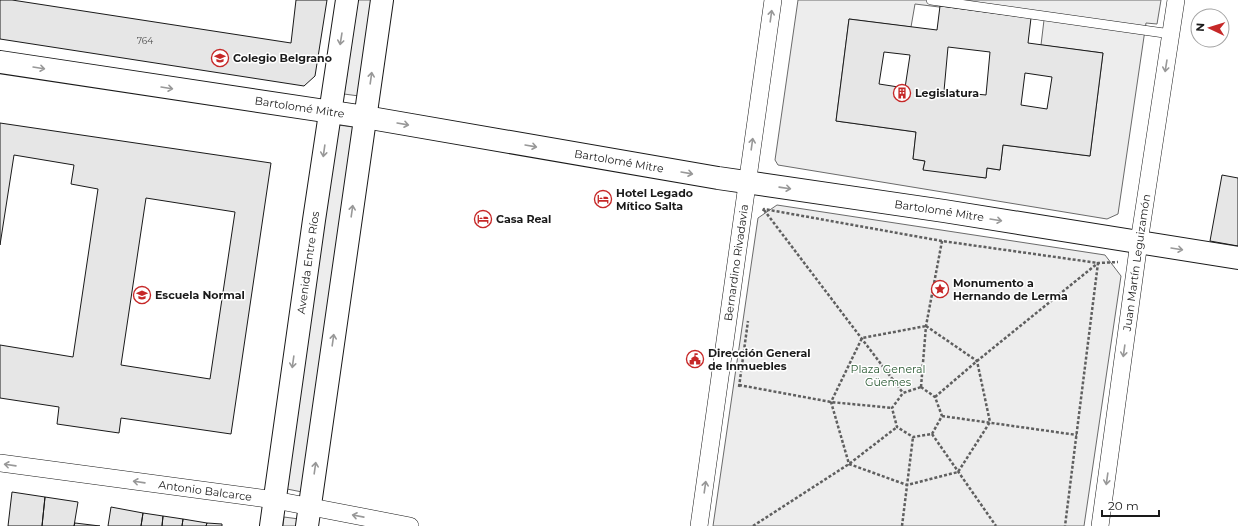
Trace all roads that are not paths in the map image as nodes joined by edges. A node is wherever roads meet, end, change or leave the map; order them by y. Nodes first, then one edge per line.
1 (347, 0) edge
2 (382, 0) edge
3 (773, 0) edge
4 (931, 0) edge
5 (1176, 0) edge
6 (1171, 34) junction
7 (0, 62) edge
8 (330, 112) junction
9 (365, 117) junction
10 (755, 184) junction
11 (1138, 251) junction
12 (1238, 258) edge
13 (0, 463) edge
14 (275, 500) junction
15 (308, 516) edge
16 (271, 526) edge
17 (410, 526) edge
18 (700, 526) edge
19 (1100, 526) edge

1 -> 8 street, Avenida Entre Ríos
9 -> 2 street
10 -> 3 street, Bernardino Rivadavia
4 - 6 lane
5 - 6 street, Juan Martín Leguizamón
6 -> 11 street, Juan Martín Leguizamón
7 -> 8 street, Bartolomé Mitre
8 - 9 street, Bartolomé Mitre
8 -> 14 street, Avenida Entre Ríos
9 -> 10 street, Bartolomé Mitre
15 -> 9 street
10 -> 11 street, Bartolomé Mitre
18 -> 10 street, Bernardino Rivadavia
11 -> 12 street, Bartolomé Mitre
11 -> 19 street, Juan Martín Leguizamón
14 -> 13 street, Antonio Balcarce
14 - 15 street, Antonio Balcarce
14 - 16 street, Avenida Entre Ríos
17 -> 15 street, Antonio Balcarce

